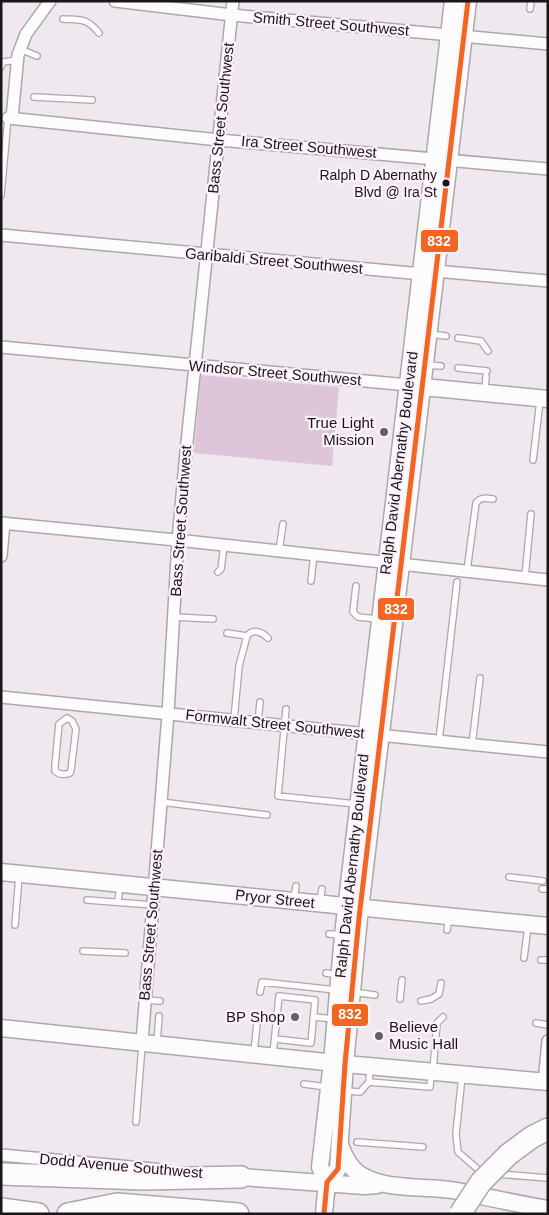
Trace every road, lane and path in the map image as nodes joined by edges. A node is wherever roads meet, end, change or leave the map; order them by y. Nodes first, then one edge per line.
1 (50, 1) edge
2 (115, 1) edge
3 (233, 1) edge
4 (453, 1) edge
5 (468, 1) edge
6 (531, 1) edge
7 (530, 9) dead end
8 (232, 15) junction
9 (63, 20) dead end
10 (99, 33) dead end
11 (456, 36) junction
12 (548, 44) edge
13 (19, 55) junction
14 (37, 56) dead end
15 (1, 67) edge
16 (34, 97) dead end
17 (92, 100) dead end
18 (10, 118) junction
19 (219, 140) junction
20 (441, 158) junction
21 (548, 169) edge
22 (1, 195) edge
23 (1, 235) edge
24 (207, 255) junction
25 (429, 271) junction
26 (548, 281) edge
27 (428, 334) junction
28 (446, 336) dead end
29 (458, 338) dead end
30 (1, 347) edge
31 (488, 351) dead end
32 (196, 366) junction
33 (458, 368) dead end
34 (415, 386) junction
35 (485, 393) junction
36 (544, 399) edge
37 (533, 460) dead end
38 (493, 499) dead end
39 (531, 514) dead end
40 (3, 523) edge
41 (283, 524) dead end
42 (178, 540) junction
43 (224, 545) junction
44 (279, 551) junction
45 (314, 554) junction
46 (1, 556) edge
47 (394, 563) junction
48 (467, 571) junction
49 (218, 572) dead end
50 (525, 577) junction
51 (548, 580) edge
52 (311, 581) dead end
53 (457, 582) dead end
54 (356, 586) dead end
55 (174, 617) junction
56 (380, 619) junction
57 (213, 620) dead end
58 (226, 633) dead end
59 (247, 636) junction
60 (268, 638) dead end
61 (480, 678) dead end
62 (1, 697) edge
63 (260, 702) dead end
64 (68, 704) junction
65 (286, 709) dead end
66 (168, 714) junction
67 (67, 718) junction
68 (234, 720) junction
69 (258, 723) junction
70 (285, 725) junction
71 (373, 734) junction
72 (439, 741) junction
73 (472, 745) junction
74 (548, 752) edge
75 (161, 802) junction
76 (358, 804) junction
77 (267, 814) dead end
78 (1, 872) edge
79 (19, 874) junction
80 (509, 877) dead end
81 (542, 881) dead end
82 (120, 884) junction
83 (155, 887) junction
84 (87, 900) dead end
85 (118, 902) junction
86 (153, 905) junction
87 (353, 906) junction
88 (14, 924) dead end
89 (528, 924) junction
90 (548, 926) edge
91 (83, 951) dead end
92 (124, 953) dead end
93 (524, 958) dead end
94 (402, 980) dead end
95 (339, 983) junction
96 (441, 983) dead end
97 (260, 992) dead end
98 (375, 995) dead end
99 (400, 998) dead end
100 (145, 1000) junction
101 (421, 1000) dead end
102 (160, 1001) dead end
103 (159, 1016) dead end
104 (314, 1017) junction
105 (443, 1017) dead end
106 (336, 1019) junction
107 (536, 1023) dead end
108 (257, 1024) dead end
109 (548, 1025) edge
110 (1, 1028) edge
111 (274, 1039) junction
112 (149, 1042) junction
113 (548, 1042) edge
114 (253, 1054) junction
115 (273, 1056) junction
116 (338, 1063) junction
117 (432, 1072) junction
118 (370, 1074) junction
119 (462, 1074) junction
120 (546, 1082) edge
121 (304, 1084) dead end
122 (344, 1090) junction
123 (136, 1122) dead end
124 (548, 1129) edge
125 (323, 1134) junction
126 (340, 1140) junction
127 (357, 1142) dead end
128 (423, 1147) dead end
129 (1, 1155) edge
130 (1, 1174) edge
131 (241, 1177) junction
132 (548, 1178) edge
133 (327, 1182) junction
134 (387, 1184) junction
135 (1, 1209) edge
136 (548, 1209) edge
137 (38, 1214) edge
138 (68, 1214) edge
139 (238, 1214) edge
140 (324, 1214) edge
141 (460, 1214) edge

1 - 13 street
2 - 8 street, Smith Street Southwest
3 - 8 street, Bass Street Southwest
4 - 11 main road, Ralph David Abernathy Boulevard
5 - 11 main road, Ralph David Abernathy Boulevard
6 - 7 lane
8 - 11 street, Smith Street Southwest
8 - 19 street, Bass Street Southwest
9 - 10 lane
11 - 12 street, Smith Street Southwest
11 - 20 main road, Ralph David Abernathy Boulevard
13 - 14 lane
13 - 15 lane
13 - 18 street
16 - 17 lane
18 - 19 street, Ira Street Southwest
18 - 22 lane
19 - 20 street, Ira Street Southwest
19 - 24 street, Bass Street Southwest
20 - 21 street, Ira Street Southwest
20 - 25 main road, Ralph David Abernathy Boulevard
23 - 24 street, Garibaldi Street Southwest
24 - 25 street, Garibaldi Street Southwest
24 - 32 street, Bass Street Southwest
25 - 26 street, Garibaldi Street Southwest
25 - 27 main road, Ralph David Abernathy Boulevard
25 - 34 main road, Ralph David Abernathy Boulevard
27 - 28 lane
27 - 34 main road, Ralph David Abernathy Boulevard
29 - 31 lane
30 - 32 street, Windsor Street Southwest
32 - 34 street, Windsor Street Southwest
32 - 42 street, Bass Street Southwest
33 - 35 lane
34 - 35 main road, Windsor Street Southwest
34 - 47 main road, Ralph David Abernathy Boulevard
35 - 36 main road, Windsor Street Southwest
36 - 37 lane
38 - 48 lane
39 - 50 lane
40 - 42 street
40 - 46 street
41 - 44 lane
42 - 43 street
42 - 55 street, Bass Street Southwest
43 - 44 street
43 - 49 lane
44 - 45 street
45 - 47 street
45 - 52 lane
47 - 48 street
47 - 56 main road, Ralph David Abernathy Boulevard
47 - 71 main road, Ralph David Abernathy Boulevard
48 - 50 street
50 - 51 street
53 - 72 lane
54 - 56 lane
55 - 57 lane
55 - 66 street, Bass Street Southwest
56 - 71 main road, Ralph David Abernathy Boulevard
58 - 59 lane
59 - 60 lane
59 - 68 lane
61 - 73 lane
62 - 64 street, Formwalt Street Southwest
63 - 69 lane
64 - 66 street, Formwalt Street Southwest
64 - 67 lane
65 - 70 lane
66 - 68 street, Formwalt Street Southwest
66 - 75 street, Bass Street Southwest
67 - 67 lane
68 - 69 street, Formwalt Street Southwest
69 - 70 street, Formwalt Street Southwest
70 - 71 street, Formwalt Street Southwest
70 - 76 lane
71 - 72 street, Formwalt Street Southwest
71 - 76 main road, Ralph David Abernathy Boulevard
71 - 87 main road, Ralph David Abernathy Boulevard
72 - 73 street, Formwalt Street Southwest
73 - 74 street, Formwalt Street Southwest
75 - 77 lane
75 - 83 street, Bass Street Southwest
76 - 87 main road, Ralph David Abernathy Boulevard
78 - 79 main road, Pryor Street
79 - 82 main road, Pryor Street
79 - 88 lane
80 - 81 lane
82 - 83 main road, Pryor Street
82 - 85 lane
83 - 86 street, Bass Street Southwest
83 - 87 main road, Pryor Street
84 - 85 lane
85 - 86 lane
86 - 100 street, Bass Street Southwest
87 - 89 main road, Pryor Street
87 - 95 main road, Ralph David Abernathy Boulevard
87 - 95 main road, Ralph David Abernathy Boulevard
89 - 90 main road, Pryor Street
89 - 93 lane
91 - 92 lane
94 - 99 lane
95 - 97 lane
95 - 98 lane
95 - 106 main road, Ralph David Abernathy Boulevard
95 - 116 main road, Ralph David Abernathy Boulevard
96 - 101 lane
100 - 102 lane
100 - 112 street, Bass Street Southwest
103 - 112 lane
104 - 106 lane
104 - 111 lane
104 - 111 lane
105 - 117 lane
106 - 116 main road, Ralph David Abernathy Boulevard
107 - 109 lane
108 - 114 lane
110 - 112 main road
111 - 115 lane
112 - 114 main road
112 - 123 lane
113 - 120 street
114 - 115 main road
115 - 116 main road
116 - 118 main road
116 - 122 main road, Ralph David Abernathy Boulevard
117 - 118 main road
117 - 118 lane
117 - 119 main road
118 - 122 lane
119 - 120 main road
119 - 132 lane
121 - 122 lane
122 - 125 main road, Ralph David Abernathy Boulevard
122 - 126 main road, Ralph David Abernathy Boulevard
124 - 141 highway, bridge
125 - 126 main road
125 - 133 main road, Ralph David Abernathy Boulevard
126 - 133 main road, Ralph David Abernathy Boulevard
126 - 134 main road
127 - 128 lane
129 - 131 street, Dodd Avenue Southwest
130 - 131 highway
131 - 133 main road
133 - 134 main road
133 - 140 main road, Ralph David Abernathy Boulevard
134 - 136 main road
135 - 137 highway
138 - 139 highway

